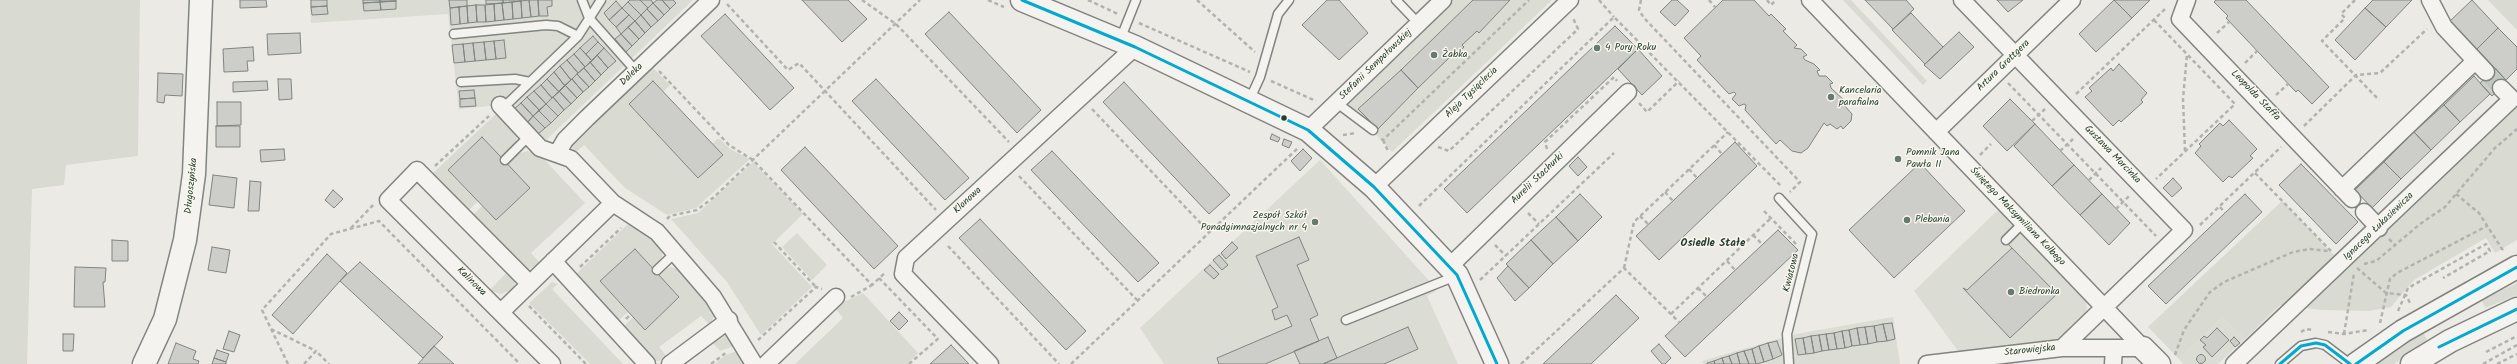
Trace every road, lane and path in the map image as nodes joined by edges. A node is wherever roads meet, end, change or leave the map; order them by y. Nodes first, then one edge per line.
1 (201, 0) edge
2 (582, 0) edge
3 (601, 0) edge
4 (724, 0) edge
5 (862, 0) edge
6 (920, 0) edge
7 (1022, 0) edge
8 (1088, 0) edge
9 (1136, 0) edge
10 (1197, 0) edge
11 (1289, 0) edge
12 (1396, 0) edge
13 (1443, 0) edge
14 (1599, 0) edge
15 (1641, 0) edge
16 (1708, 0) edge
17 (1767, 0) edge
18 (1776, 0) edge
19 (1810, 0) edge
20 (1962, 0) edge
21 (2072, 0) edge
22 (2187, 0) edge
23 (2355, 0) edge
24 (2430, 0) edge
25 (704, 2) edge
26 (2169, 5) dead end
27 (1571, 6) edge
28 (1716, 7) dead end
29 (589, 18) junction
30 (1129, 18) junction
31 (1614, 18) junction
32 (2438, 18) junction
33 (2154, 20) junction
34 (2229, 22) dead end
35 (896, 24) junction
36 (1418, 24) junction
37 (454, 34) dead end
38 (578, 36) junction
39 (2213, 37) dead end
40 (1127, 44) junction
41 (2257, 51) dead end
42 (2187, 54) junction
43 (2015, 56) junction
44 (1264, 60) junction
45 (2242, 66) dead end
46 (658, 70) dead end
47 (636, 71) junction
48 (2356, 75) junction
49 (1260, 77) junction
50 (2004, 78) dead end
51 (461, 82) dead end
52 (530, 82) junction
53 (2288, 84) dead end
54 (825, 91) junction
55 (1628, 92) dead end
56 (2510, 94) edge
57 (2075, 95) dead end
58 (2272, 99) dead end
59 (2379, 100) dead end
60 (1249, 101) junction
61 (1086, 103) dead end
62 (501, 106) junction
63 (1333, 107) junction
64 (1373, 130) dead end
65 (1728, 132) junction
66 (1936, 132) junction
67 (529, 136) junction
68 (2293, 136) junction
69 (1304, 138) junction
70 (1383, 140) dead end
71 (1714, 145) junction
72 (1436, 146) dead end
73 (1015, 148) dead end
74 (2185, 151) junction
75 (1614, 153) dead end
76 (557, 154) junction
77 (1389, 154) dead end
78 (1722, 154) dead end
79 (505, 160) dead end
80 (753, 160) junction
81 (1689, 169) junction
82 (2255, 173) junction
83 (1017, 174) dead end
84 (424, 177) junction
85 (1697, 178) dead end
86 (1374, 187) junction
87 (2144, 189) junction
88 (1665, 192) junction
89 (2456, 194) dead end
90 (1779, 198) dead end
91 (388, 200) junction
92 (1673, 201) dead end
93 (612, 203) junction
94 (2220, 207) junction
95 (1764, 211) dead end
96 (2364, 212) dead end
97 (938, 213) dead end
98 (2225, 213) dead end
99 (632, 216) junction
100 (1640, 216) junction
101 (1771, 218) junction
102 (1405, 220) junction
103 (2023, 223) junction
104 (1648, 224) dead end
105 (2487, 226) junction
106 (350, 228) junction
107 (2197, 228) dead end
108 (2379, 228) junction
109 (657, 232) junction
110 (1209, 232) junction
111 (1754, 235) junction
112 (2158, 238) dead end
113 (2006, 240) dead end
114 (774, 242) dead end
115 (1762, 244) dead end
116 (948, 246) dead end
117 (675, 253) junction
118 (1807, 255) junction
119 (2336, 257) dead end
120 (2510, 259) edge
121 (553, 261) junction
122 (1727, 261) junction
123 (891, 267) dead end
124 (1624, 268) junction
125 (657, 270) dead end
126 (1735, 270) dead end
127 (1453, 271) junction
128 (569, 278) junction
129 (879, 278) junction
130 (2443, 278) dead end
131 (1479, 282) dead end
132 (530, 284) junction
133 (816, 287) dead end
134 (1698, 288) junction
135 (2386, 293) junction
136 (2406, 295) junction
137 (836, 297) dead end
138 (1707, 297) dead end
139 (1137, 300) junction
140 (526, 303) dead end
141 (2412, 306) dead end
142 (2103, 307) junction
143 (2517, 310) edge
144 (501, 312) junction
145 (1671, 314) junction
146 (729, 320) junction
147 (1346, 320) dead end
148 (1680, 323) dead end
149 (2380, 323) dead end
150 (271, 329) junction
151 (2344, 334) dead end
152 (944, 336) dead end
153 (2517, 336) edge
154 (938, 339) junction
155 (2517, 345) edge
156 (2062, 348) junction
157 (2143, 348) junction
158 (316, 351) junction
159 (2486, 352) dead end
160 (2517, 354) edge
161 (2113, 356) edge
162 (2002, 359) edge
163 (144, 364) edge
164 (288, 364) edge
165 (304, 364) edge
166 (329, 364) edge
167 (520, 364) edge
168 (552, 364) edge
169 (586, 364) edge
170 (647, 364) edge
171 (670, 364) edge
172 (754, 364) edge
173 (766, 364) edge
174 (909, 364) edge
175 (990, 364) edge
176 (1059, 364) edge
177 (1071, 364) edge
178 (1497, 364) edge
179 (1521, 364) edge
180 (1789, 364) edge
181 (1927, 364) edge
182 (2159, 364) edge
183 (2234, 364) edge
184 (2280, 364) edge
185 (2350, 364) edge
186 (2356, 364) edge
187 (2412, 364) edge
188 (2484, 364) edge
189 (2497, 364) edge

1 - 163 street, Długoszyńska
2 - 29 lane
3 - 29 lane
4 - 54 path
5 - 35 path
6 - 35 path
7 - 40 street
8 - 30 path
9 - 30 lane
10 - 44 path
11 - 44 lane
12 - 36 lane
13 - 36 street, Stefanii Sempołowskiej
14 - 31 path
15 - 65 path
16 - 28 path
17 - 18 path
19 - 66 street, Świętego Maksymiliana Kolbego
20 - 43 street, Gustawa Morcinka
21 - 43 street, Artura Grottgera
22 - 68 street, Leopolda Staffa
23 - 48 path
24 - 32 street
25 - 47 street, Daleka
26 - 33 path
27 - 72 path
27 - 86 street, Aleja Tysiąclecia
29 - 38 lane
29 - 47 lane
30 - 40 lane
30 - 49 path
31 - 65 path
31 - 102 path
32 - 48 path
32 - 68 street, Leopolda Staffa
33 - 42 path
33 - 57 path
34 - 39 path
35 - 54 path
35 - 73 path
36 - 63 street, Stefanii Sempołowskiej
37 - 38 lane
38 - 52 lane
40 - 60 street
40 - 175 street, Klonowa
41 - 45 path
42 - 74 path
42 - 74 path
43 - 66 street, Artura Grottgera
43 - 87 street, Gustawa Morcinka
44 - 49 lane
46 - 80 path
47 - 76 street, Daleka
48 - 59 path
48 - 68 path
49 - 60 lane
49 - 63 path
50 - 112 path
51 - 52 lane
52 - 62 lane
53 - 58 path
54 - 80 path
54 - 97 path
55 - 127 street, Aurelii Stachurki
56 - 108 street, Ignacego Łukasiewicza
60 - 69 street
61 - 110 path
62 - 67 street
62 - 84 path
63 - 64 lane
63 - 69 street, Stefanii Sempołowskiej
65 - 71 path
66 - 103 street, Świętego Maksymiliana Kolbego
67 - 76 street
67 - 79 lane
68 - 82 path
69 - 86 street
69 - 110 path
70 - 77 path
71 - 78 path
71 - 81 path
74 - 87 path
75 - 131 path
76 - 93 street
80 - 109 path
80 - 129 path
81 - 85 path
81 - 88 path
82 - 94 path
82 - 119 path
83 - 139 path
84 - 91 street
84 - 132 street
86 - 102 street
87 - 142 street, Gustawa Morcinka
88 - 92 path
88 - 100 path
89 - 105 path
90 - 118 lane, Kwiatowa
91 - 106 path
91 - 144 street, Kalinowa
93 - 99 street
93 - 121 street
94 - 98 path
94 - 107 path
95 - 101 path
96 - 108 street
99 - 109 street
99 - 128 path
100 - 104 path
100 - 124 path
101 - 111 path
101 - 118 path
102 - 127 street
103 - 113 lane
103 - 142 street, Świętego Maksymiliana Kolbego
105 - 120 path
105 - 135 path
106 - 150 path
106 - 167 path
108 - 183 street, Ignacego Łukasiewicza
109 - 117 street
110 - 139 path
111 - 115 path
111 - 122 path
114 - 133 path
116 - 176 path
117 - 125 lane
117 - 146 street
118 - 180 lane, Kwiatowa
120 - 186 street
121 - 128 street
121 - 132 street
122 - 126 path
122 - 134 path
123 - 129 path
124 - 145 path
124 - 179 path
127 - 147 lane
127 - 178 street
128 - 170 street
129 - 154 path
130 - 136 path
132 - 144 street
134 - 138 path
134 - 145 path
135 - 136 path
135 - 149 path
135 - 151 path
136 - 141 path
137 - 173 street
139 - 177 path
140 - 169 path
142 - 156 street, Starowiejska
142 - 157 street, Świętego Maksymiliana Kolbego
143 - 187 street
144 - 168 street, Kalinowa
145 - 148 path
146 - 171 street
146 - 172 street
150 - 158 path
150 - 164 path
152 - 154 path
153 - 159 path
154 - 174 path
155 - 188 path
156 - 161 street, Starowiejska
156 - 162 street, Starowiejska
157 - 161 street, Starowiejska
157 - 182 street, Świętego Maksymiliana Kolbego
158 - 165 path
158 - 166 path
160 - 189 path
162 - 181 street, Starowiejska
184 - 185 lane

